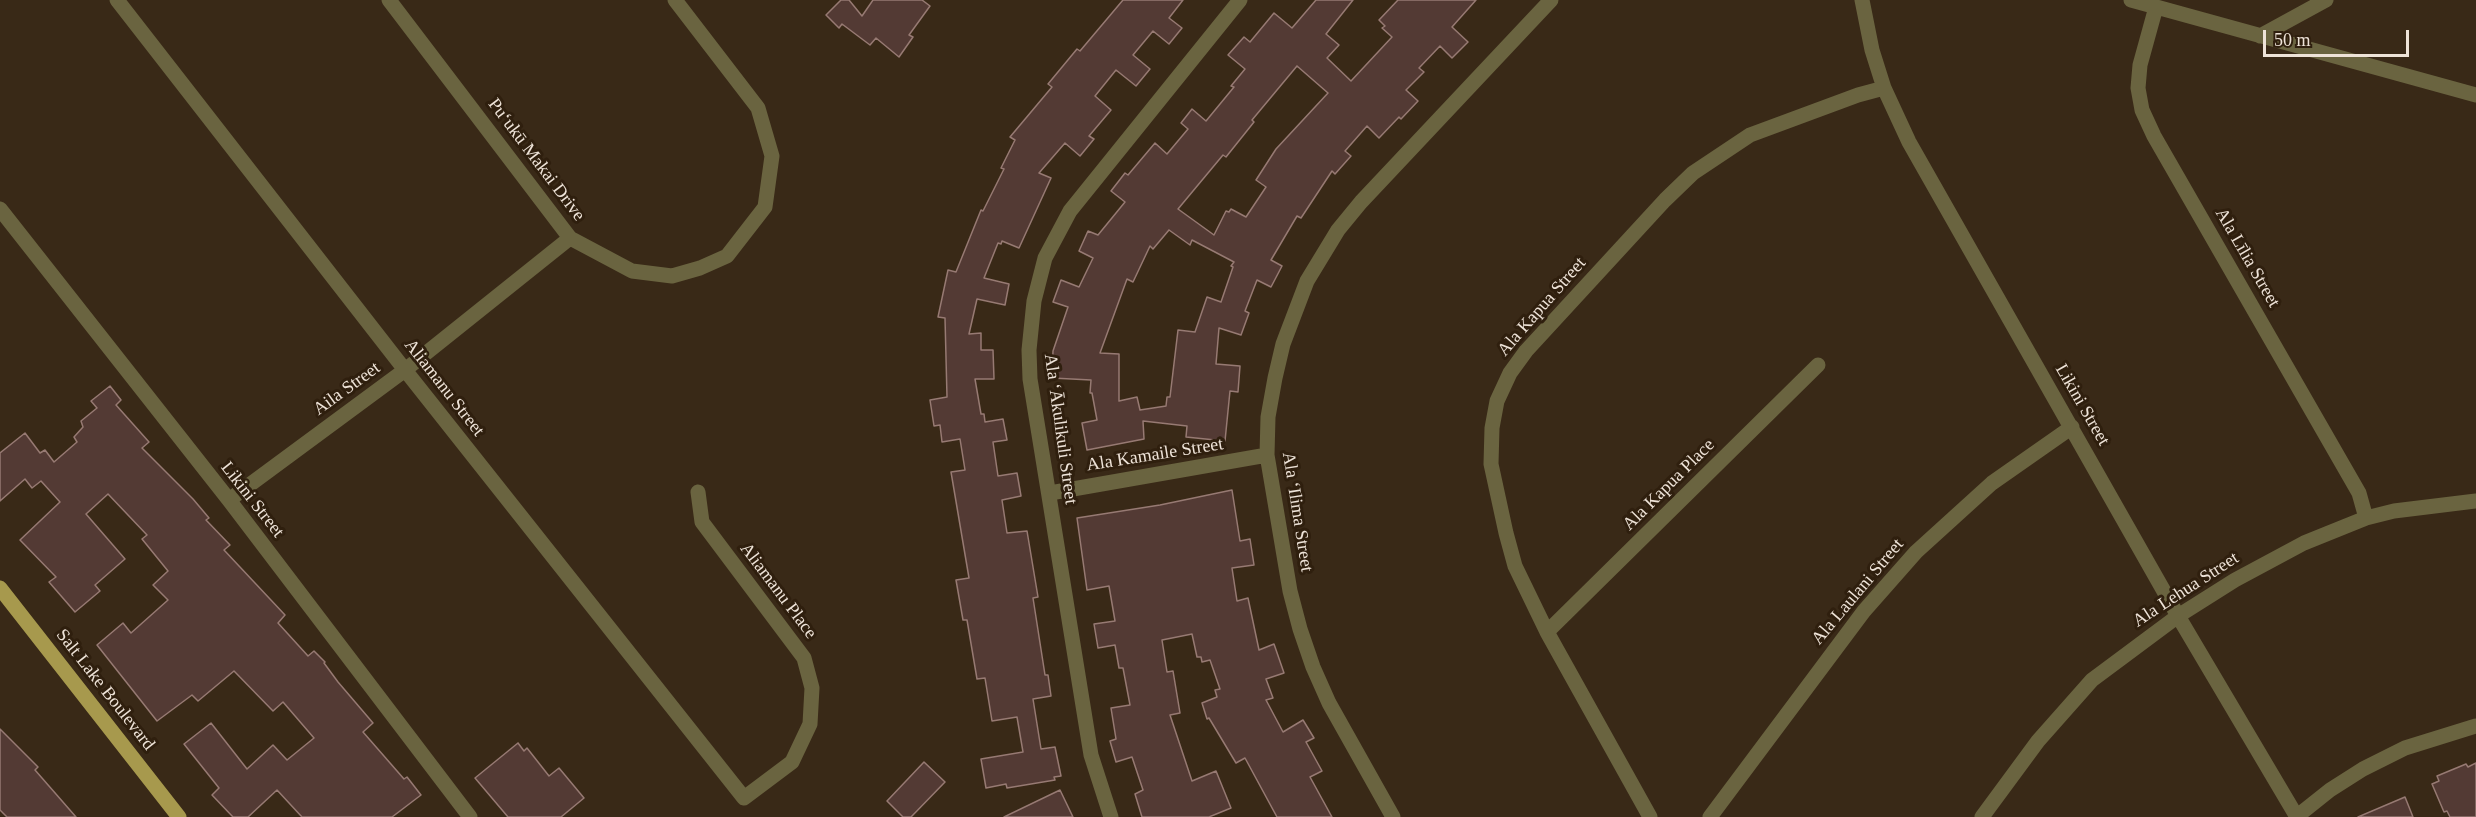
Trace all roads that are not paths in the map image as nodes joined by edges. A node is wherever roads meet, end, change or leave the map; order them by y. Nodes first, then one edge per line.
1 (117, 0) edge
2 (389, 0) edge
3 (675, 0) edge
4 (1240, 0) edge
5 (1551, 0) edge
6 (1862, 0) edge
7 (2131, 0) edge
8 (2326, 0) edge
9 (2156, 7) junction
10 (2260, 36) junction
11 (1884, 88) junction
12 (2476, 95) edge
13 (0, 209) edge
14 (570, 238) junction
15 (1818, 365) dead end
16 (405, 370) junction
17 (2072, 427) junction
18 (1267, 455) junction
19 (698, 492) dead end
20 (1050, 493) junction
21 (228, 500) junction
22 (2476, 501) edge
23 (2366, 518) junction
24 (0, 588) edge
25 (2178, 616) junction
26 (1547, 632) junction
27 (2476, 726) edge
28 (744, 798) joint
29 (179, 817) edge
30 (470, 817) edge
31 (1111, 817) edge
32 (1393, 817) edge
33 (1650, 817) edge
34 (1710, 817) edge
35 (1982, 817) edge
36 (2296, 817) edge

1 - 16 street, Aliamanu Street
2 - 14 street, Puʻukū Makai Drive
3 - 14 street, Puʻukū Makai Drive
4 - 20 street, Ala ʻĀkulikuli Street
5 - 18 street, Ala ʻIlima Street
6 - 11 street, Likini Street
7 - 9 street
8 - 10 street
9 - 10 street
9 - 23 street, Ala Līlia Street
10 - 12 street
11 - 17 street, Likini Street
11 - 26 street, Ala Kapua Street
13 - 21 street, Likini Street
14 - 16 street, Aila Street
15 - 26 street, Ala Kapua Place
16 - 21 street, Aila Street
16 - 28 street, Aliamanu Street
17 - 25 street, Likini Street
17 - 34 street, Ala Laulani Street
18 - 20 street, Ala Kamaile Street
18 - 32 street, Ala ʻIlima Street
19 - 28 street, Aliamanu Place
20 - 31 street, Ala ʻĀkulikuli Street
21 - 30 street, Likini Street
22 - 23 street, Ala Lehua Street
23 - 25 street, Ala Lehua Street
24 - 29 main road, Salt Lake Boulevard
25 - 35 street, Ala Lehua Street
25 - 36 street, Likini Street
26 - 33 street, Ala Kapua Street
27 - 36 street

